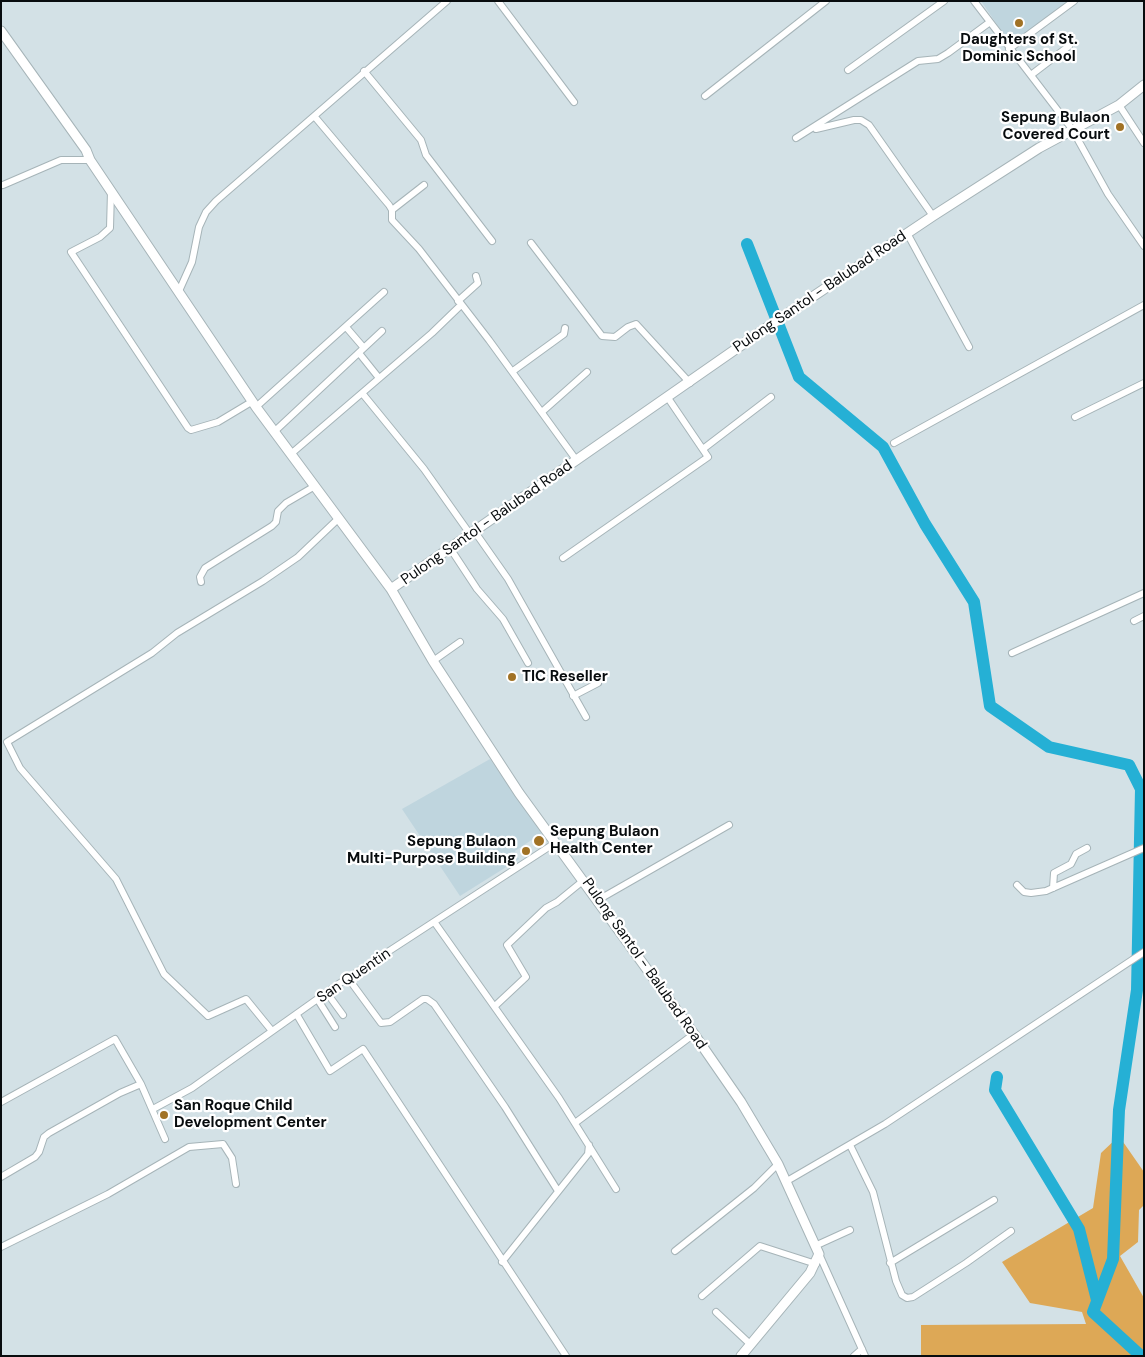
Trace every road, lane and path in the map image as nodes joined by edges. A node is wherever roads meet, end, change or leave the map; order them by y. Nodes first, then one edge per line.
1 (447, 1) edge
2 (498, 1) edge
3 (826, 1) edge
4 (944, 1) edge
5 (974, 1) edge
6 (1074, 1) edge
7 (990, 22) junction
8 (1, 31) edge
9 (1069, 46) dead end
10 (1009, 49) junction
11 (848, 70) dead end
12 (364, 71) junction
13 (1031, 75) junction
14 (1144, 85) edge
15 (706, 96) dead end
16 (574, 102) dead end
17 (1119, 105) junction
18 (315, 116) junction
19 (1072, 129) junction
20 (810, 130) junction
21 (796, 138) dead end
22 (1144, 143) edge
23 (90, 160) junction
24 (424, 185) dead end
25 (2, 186) dead end
26 (111, 192) junction
27 (392, 210) junction
28 (933, 216) junction
29 (907, 234) junction
30 (492, 241) dead end
31 (531, 244) dead end
32 (1144, 246) edge
33 (476, 276) dead end
34 (179, 291) junction
35 (384, 292) dead end
36 (459, 303) junction
37 (1144, 305) edge
38 (346, 327) junction
39 (566, 328) dead end
40 (382, 331) dead end
41 (970, 347) dead end
42 (362, 351) junction
43 (513, 371) junction
44 (587, 372) dead end
45 (379, 378) junction
46 (690, 383) junction
47 (1144, 383) edge
48 (362, 393) junction
49 (771, 397) dead end
50 (668, 398) junction
51 (254, 404) junction
52 (543, 411) junction
53 (1075, 417) dead end
54 (275, 431) junction
55 (894, 444) dead end
56 (703, 449) junction
57 (292, 453) junction
58 (577, 461) junction
59 (315, 486) junction
60 (338, 519) junction
61 (473, 533) junction
62 (450, 548) junction
63 (563, 558) dead end
64 (201, 582) dead end
65 (391, 589) junction
66 (1144, 593) edge
67 (1144, 616) edge
68 (1134, 621) dead end
69 (460, 642) dead end
70 (1012, 653) dead end
71 (433, 661) junction
72 (528, 663) dead end
73 (598, 683) dead end
74 (573, 696) junction
75 (586, 717) dead end
76 (729, 825) dead end
77 (555, 843) junction
78 (1087, 848) dead end
79 (1141, 849) edge
80 (584, 880) junction
81 (1017, 885) dead end
82 (1053, 888) junction
83 (598, 900) junction
84 (435, 922) junction
85 (1144, 952) edge
86 (348, 978) junction
87 (326, 993) junction
88 (318, 1000) junction
89 (495, 1006) junction
90 (297, 1015) junction
91 (342, 1015) dead end
92 (335, 1027) dead end
93 (272, 1031) junction
94 (694, 1034) junction
95 (142, 1084) junction
96 (1, 1102) edge
97 (153, 1109) junction
98 (575, 1124) junction
99 (165, 1138) dead end
100 (589, 1145) junction
101 (850, 1145) junction
102 (778, 1164) junction
103 (1, 1177) edge
104 (787, 1181) junction
105 (236, 1184) dead end
106 (616, 1189) dead end
107 (558, 1191) junction
108 (994, 1200) dead end
109 (850, 1230) dead end
110 (1011, 1231) dead end
111 (1, 1247) edge
112 (818, 1249) junction
113 (675, 1251) dead end
114 (502, 1262) junction
115 (890, 1263) junction
116 (816, 1264) junction
117 (702, 1296) dead end
118 (716, 1312) dead end
119 (750, 1344) junction
120 (862, 1349) junction
121 (566, 1356) edge
122 (740, 1356) edge
123 (854, 1356) edge
124 (864, 1356) edge

1 - 12 street
2 - 16 street
3 - 15 street
4 - 11 street
5 - 7 street
6 - 10 street
7 - 10 street
7 - 20 street
8 - 23 street
9 - 13 street
10 - 13 street
12 - 18 street
12 - 30 street
13 - 19 street
14 - 17 street, Pulong Santol - Balubad Road
17 - 19 street, Pulong Santol - Balubad Road
17 - 22 street
18 - 27 street
18 - 34 street
19 - 28 street, Pulong Santol - Balubad Road
19 - 32 street
20 - 21 street
20 - 28 street
23 - 25 street
23 - 26 street
24 - 27 street
26 - 34 street
26 - 51 street
27 - 36 street
28 - 29 street, Pulong Santol - Balubad Road
29 - 41 street
29 - 46 street, Pulong Santol - Balubad Road
31 - 46 street
33 - 36 street
34 - 51 street
35 - 38 street
36 - 43 street
36 - 45 street
37 - 55 street
38 - 42 street
38 - 51 street
39 - 43 street
40 - 42 street
42 - 45 street
42 - 54 street
43 - 52 street
44 - 52 street
45 - 48 street
46 - 50 street, Pulong Santol - Balubad Road
47 - 53 street
48 - 57 street
48 - 61 street
49 - 56 street
50 - 56 street
50 - 58 street, Pulong Santol - Balubad Road
51 - 54 street
52 - 58 street
54 - 57 street
56 - 63 street
57 - 59 street
58 - 61 street, Pulong Santol - Balubad Road
59 - 60 street
59 - 64 street
60 - 65 street
60 - 93 street
61 - 62 street, Pulong Santol - Balubad Road
61 - 74 street
62 - 65 street, Pulong Santol - Balubad Road
62 - 72 street
65 - 71 street, Pulong Santol - Balubad Road
66 - 70 street
67 - 68 street
69 - 71 street
71 - 77 street, Pulong Santol - Balubad Road
73 - 74 street
74 - 75 street
76 - 83 street
77 - 80 street, Pulong Santol - Balubad Road
77 - 84 street, San Quentin
78 - 82 street
79 - 82 street
80 - 83 street, Pulong Santol - Balubad Road
80 - 89 street
81 - 82 street
83 - 94 street, Pulong Santol - Balubad Road
84 - 86 street, San Quentin
84 - 89 street
85 - 101 street
86 - 87 street, San Quentin
86 - 107 street
87 - 88 street, San Quentin
87 - 91 street
88 - 90 street, San Quentin
88 - 92 street
89 - 98 street
90 - 93 street, San Quentin
90 - 114 street
93 - 97 street, San Quentin
94 - 98 street
94 - 102 street, Pulong Santol - Balubad Road
95 - 96 street
95 - 97 street
95 - 103 street
97 - 99 street
98 - 100 street
100 - 106 street
100 - 107 street
101 - 104 street
101 - 115 street
102 - 104 street, Pulong Santol - Balubad Road
102 - 113 street
104 - 112 street, Pulong Santol - Balubad Road
105 - 111 street
107 - 114 street
108 - 115 street
109 - 112 street
110 - 115 street
112 - 116 street
112 - 120 street
114 - 121 street
116 - 117 street
116 - 119 street
118 - 119 street
119 - 122 street
120 - 123 street
120 - 124 street

